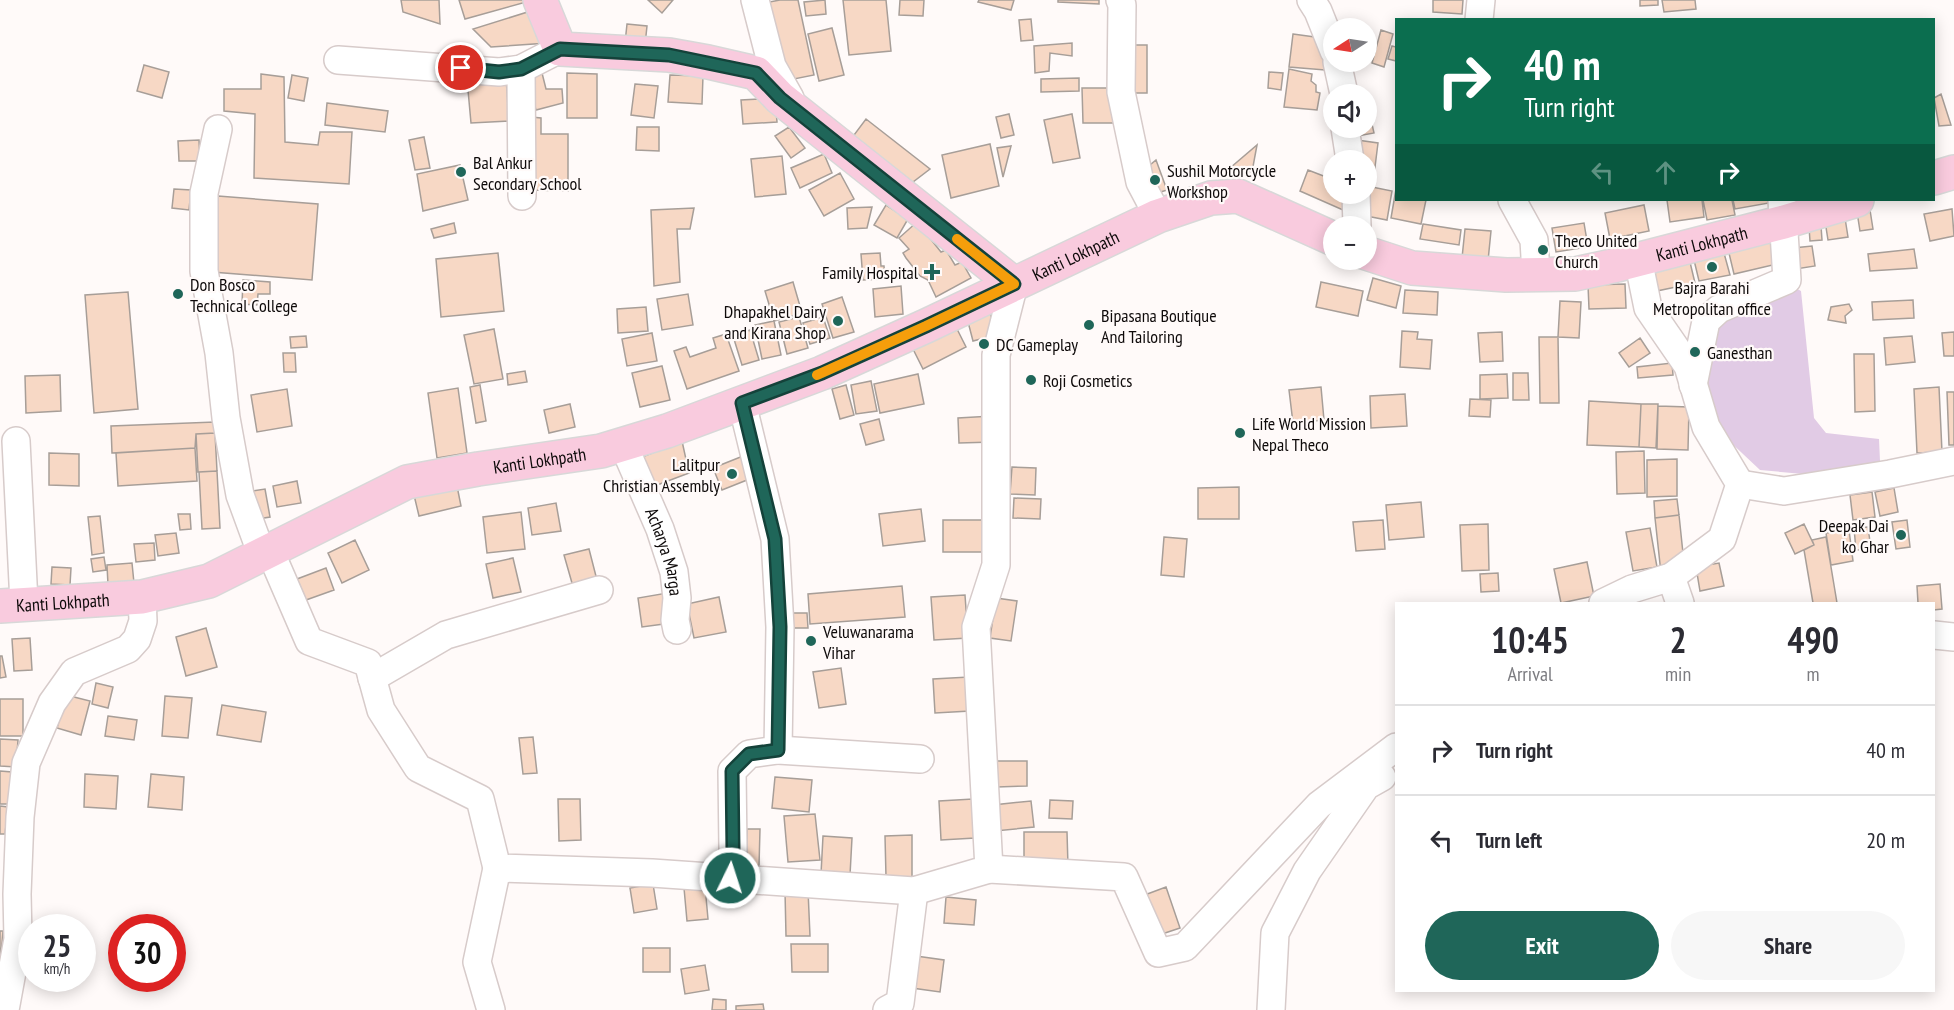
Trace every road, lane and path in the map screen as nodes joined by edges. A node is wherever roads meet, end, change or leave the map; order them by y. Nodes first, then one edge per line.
1 (540, 0) edge
2 (755, 0) edge
3 (1120, 0) edge
4 (1311, 0) edge
5 (1480, 0) edge
6 (1479, 18) edge
7 (1323, 24) edge
8 (560, 49) junction
9 (338, 60) dead end
10 (521, 69) junction
11 (796, 110) junction
12 (218, 129) dead end
13 (1954, 172) edge
14 (1935, 178) edge
15 (522, 196) dead end
16 (1513, 201) edge
17 (1850, 201) edge
18 (1783, 211) edge
19 (1158, 216) junction
20 (1323, 235) edge
21 (1377, 257) edge
22 (1638, 259) junction
23 (1536, 274) junction
24 (1014, 284) junction
25 (1694, 385) junction
26 (742, 403) junction
27 (16, 441) dead end
28 (623, 444) junction
29 (1954, 461) edge
30 (1740, 484) junction
31 (266, 553) junction
32 (1671, 577) junction
33 (599, 590) dead end
34 (142, 597) junction
35 (1605, 602) edge
36 (1680, 602) edge
37 (12, 604) edge
38 (677, 630) dead end
39 (1935, 635) edge
40 (1954, 637) edge
41 (372, 678) junction
42 (1395, 748) edge
43 (778, 750) junction
44 (920, 759) dead end
45 (1395, 770) edge
46 (497, 868) junction
47 (989, 869) junction
48 (730, 878) junction
49 (914, 891) junction
50 (5, 1010) edge
51 (491, 1010) edge
52 (887, 1010) edge
53 (1271, 1010) edge

1 - 8 main road
2 - 11 street
3 - 19 street
4 - 7 street
5 - 6 street
8 - 10 street
8 - 11 main road
9 - 10 street
10 - 15 street
11 - 24 main road
12 - 31 street
13 - 14 main road
16 - 23 street
17 - 18 main road, Kanti Lokhpath
18 - 22 main road, Kanti Lokhpath
18 - 25 street
19 - 20 main road, Kanti Lokhpath
19 - 24 main road, Kanti Lokhpath
21 - 23 main road, Kanti Lokhpath
22 - 23 main road, Kanti Lokhpath
22 - 25 street
24 - 26 main road, Kanti Lokhpath
24 - 47 street
25 - 30 street
26 - 28 main road, Kanti Lokhpath
26 - 43 street
27 - 37 street
28 - 31 main road, Kanti Lokhpath
28 - 38 street, Acharya Marga
29 - 30 street
30 - 32 street
31 - 34 main road, Kanti Lokhpath
31 - 41 street
32 - 35 street
32 - 36 street
33 - 41 street
34 - 37 main road, Kanti Lokhpath
34 - 50 street
39 - 40 street
41 - 46 street
42 - 47 street
43 - 44 street
43 - 48 street
45 - 53 street
46 - 48 street
46 - 51 street
47 - 49 street
48 - 49 street
49 - 52 street

